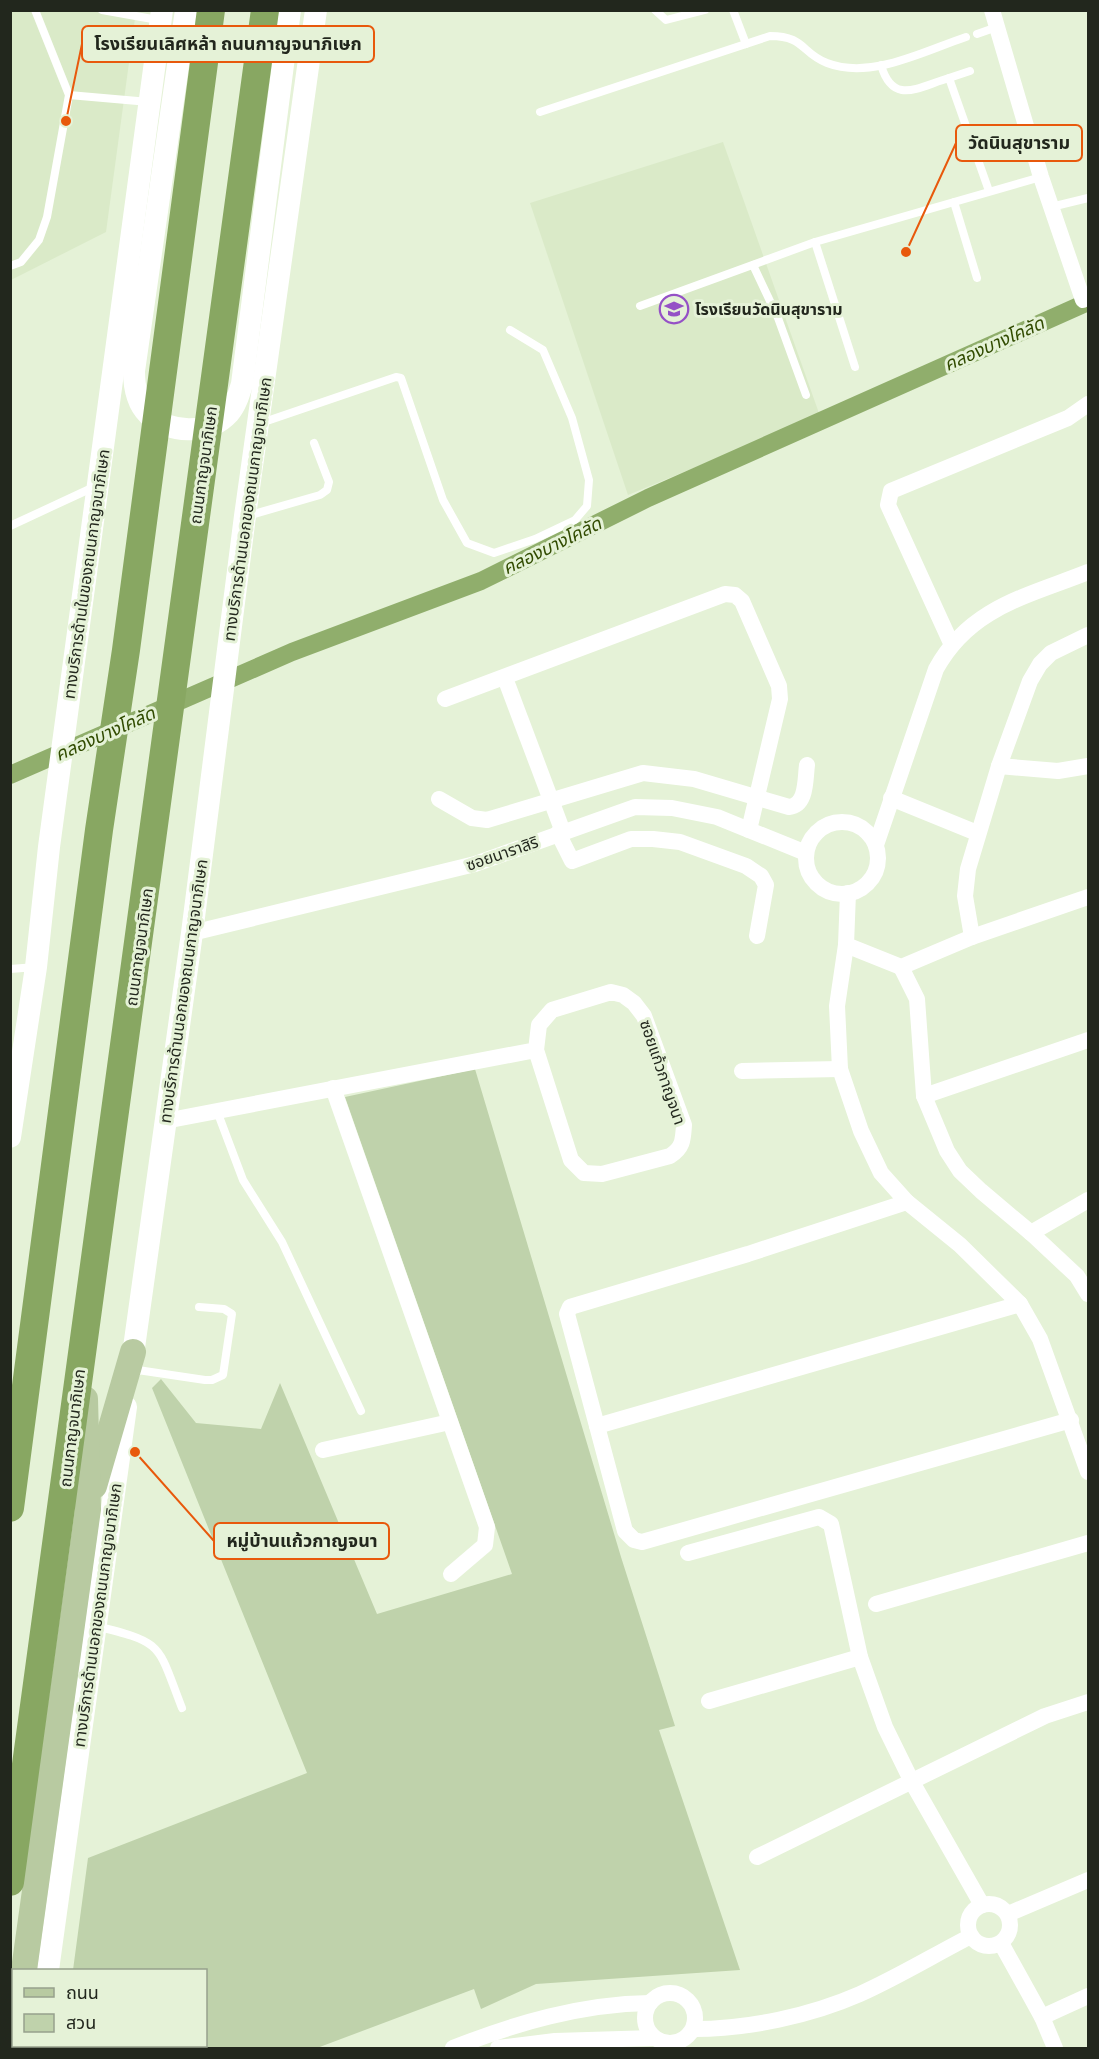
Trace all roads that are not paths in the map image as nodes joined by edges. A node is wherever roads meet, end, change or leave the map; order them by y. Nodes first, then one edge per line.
1 (35, 10) edge
2 (102, 10) edge
3 (186, 10) edge
4 (211, 10) edge
5 (265, 10) edge
6 (290, 10) edge
7 (316, 10) edge
8 (655, 10) edge
9 (705, 10) edge
10 (733, 10) edge
11 (992, 10) edge
12 (162, 16) edge
13 (997, 27) junction
14 (977, 34) dead end
15 (966, 38) dead end
16 (746, 44) junction
17 (881, 65) junction
18 (970, 71) dead end
19 (949, 78) junction
20 (69, 94) junction
21 (149, 102) junction
22 (540, 112) dead end
23 (1041, 177) junction
24 (989, 191) junction
25 (1089, 198) edge
26 (954, 202) junction
27 (1051, 207) junction
28 (815, 242) junction
29 (753, 265) junction
30 (10, 266) edge
31 (977, 278) dead end
32 (1083, 300) dead end
33 (640, 306) dead end
34 (510, 330) dead end
35 (855, 367) dead end
36 (806, 395) dead end
37 (1089, 404) edge
38 (258, 424) junction
39 (314, 443) dead end
40 (98, 485) junction
41 (245, 516) junction
42 (10, 526) edge
43 (1089, 572) edge
44 (1089, 635) edge
45 (951, 642) junction
46 (505, 678) junction
47 (445, 699) dead end
48 (807, 765) dead end
49 (999, 766) junction
50 (1089, 766) edge
51 (757, 798) junction
52 (891, 798) junction
53 (439, 799) dead end
54 (551, 801) junction
55 (749, 830) junction
56 (561, 832) junction
57 (977, 833) junction
58 (876, 845) junction
59 (806, 853) junction
60 (848, 893) junction
61 (1089, 897) edge
62 (192, 933) junction
63 (757, 936) dead end
64 (972, 938) junction
65 (846, 945) junction
66 (36, 967) junction
67 (901, 967) junction
68 (10, 969) edge
69 (1089, 1040) edge
70 (536, 1050) junction
71 (840, 1069) junction
72 (742, 1071) dead end
73 (333, 1088) junction
74 (924, 1096) junction
75 (216, 1111) junction
76 (165, 1121) junction
77 (10, 1137) edge
78 (1089, 1200) edge
79 (907, 1202) junction
80 (1031, 1233) junction
81 (1089, 1294) edge
82 (1020, 1304) junction
83 (199, 1307) dead end
84 (83, 1344) junction
85 (132, 1361) junction
86 (361, 1411) dead end
87 (1071, 1419) junction
88 (450, 1422) junction
89 (597, 1426) junction
90 (323, 1450) dead end
91 (1089, 1472) edge
92 (13, 1483) edge
93 (10, 1508) edge
94 (88, 1509) junction
95 (1089, 1543) edge
96 (687, 1553) dead end
97 (451, 1574) dead end
98 (876, 1604) dead end
99 (96, 1626) junction
100 (860, 1658) junction
101 (709, 1701) dead end
102 (1089, 1702) edge
103 (182, 1708) dead end
104 (912, 1782) junction
105 (757, 1857) dead end
106 (1089, 1880) edge
107 (10, 1882) edge
108 (982, 1905) junction
109 (1008, 1914) junction
110 (971, 1936) junction
111 (1001, 1943) junction
112 (24, 1969) edge
113 (48, 1969) edge
114 (1089, 1996) edge
115 (650, 2003) junction
116 (1042, 2017) junction
117 (694, 2029) junction
118 (654, 2038) junction
119 (488, 2042) edge
120 (453, 2049) edge
121 (498, 2049) edge
122 (1055, 2049) edge

1 - 20 lane
2 - 12 lane
3 - 6 main road
4 - 92 highway
5 - 84 highway, ถนนกาญจนาภิเษก
7 - 38 main road, ทางบริการด้านนอกของถนนกาญจนาภิเษก
8 - 9 lane
10 - 16 lane
11 - 13 street
12 - 21 main road, ทางบริการด้านในของถนนกาญจนาภิเษก
13 - 14 lane
13 - 23 street
15 - 17 lane
16 - 17 lane
16 - 22 lane
17 - 19 lane
18 - 19 lane
19 - 24 lane
20 - 21 lane
20 - 30 lane
21 - 40 main road, ทางบริการด้านในของถนนกาญจนาภิเษก
23 - 24 lane
23 - 27 street
24 - 26 lane
25 - 27 lane
26 - 28 lane
26 - 31 lane
27 - 32 street
28 - 29 lane
28 - 35 lane
29 - 33 lane
29 - 36 lane
34 - 38 lane
37 - 45 street
38 - 41 main road, ทางบริการด้านนอกของถนนกาญจนาภิเษก
39 - 41 lane
40 - 42 lane
40 - 66 main road, ทางบริการด้านในของถนนกาญจนาภิเษก
41 - 62 main road, ทางบริการด้านนอกของถนนกาญจนาภิเษก
43 - 45 street
44 - 49 street
45 - 52 street
46 - 47 street
46 - 51 street
46 - 54 street
48 - 51 street
49 - 50 street
49 - 57 street
51 - 54 street
51 - 55 street
52 - 57 street
52 - 58 street
53 - 54 street
54 - 56 street
55 - 56 street, ซอยนาราสิริ
55 - 59 street, ซอยนาราสิริ
56 - 62 street, ซอยนาราสิริ
56 - 63 street
57 - 64 street
58 - 59 street
58 - 60 street
59 - 60 street
60 - 65 street
61 - 64 street
62 - 76 main road, ทางบริการด้านนอกของถนนกาญจนาภิเษก
64 - 67 street
65 - 67 street
65 - 71 street
66 - 68 lane
66 - 77 main road, ทางบริการด้านในของถนนกาญจนาภิเษก
67 - 74 street
69 - 74 street
70 - 70 street, ซอยแก้วกาญจนา
70 - 73 street
71 - 72 street
71 - 79 street
73 - 75 street
73 - 88 street
74 - 80 street
75 - 76 street
75 - 86 lane
76 - 85 main road, ทางบริการด้านนอกของถนนกาญจนาภิเษก
78 - 80 street
79 - 82 street
79 - 89 street
80 - 81 street
82 - 87 street
82 - 89 street
83 - 85 lane
84 - 94 main road
84 - 107 highway, ถนนกาญจนาภิเษก
85 - 94 main road
85 - 99 main road, ทางบริการด้านนอกของถนนกาญจนาภิเษก
87 - 89 street
87 - 91 street
88 - 90 street
88 - 97 street
92 - 93 highway
94 - 112 main road
95 - 98 street
96 - 100 street
99 - 103 lane
99 - 113 main road, ทางบริการด้านนอกของถนนกาญจนาภิเษก
100 - 101 street
100 - 104 street
102 - 104 street
104 - 105 street
104 - 108 street
106 - 109 street
108 - 109 street
108 - 110 street
109 - 111 street
110 - 111 street
110 - 117 street
111 - 116 street
114 - 116 street
115 - 117 street
115 - 118 street
115 - 119 street
116 - 122 street
117 - 118 street
118 - 121 street
119 - 120 street

